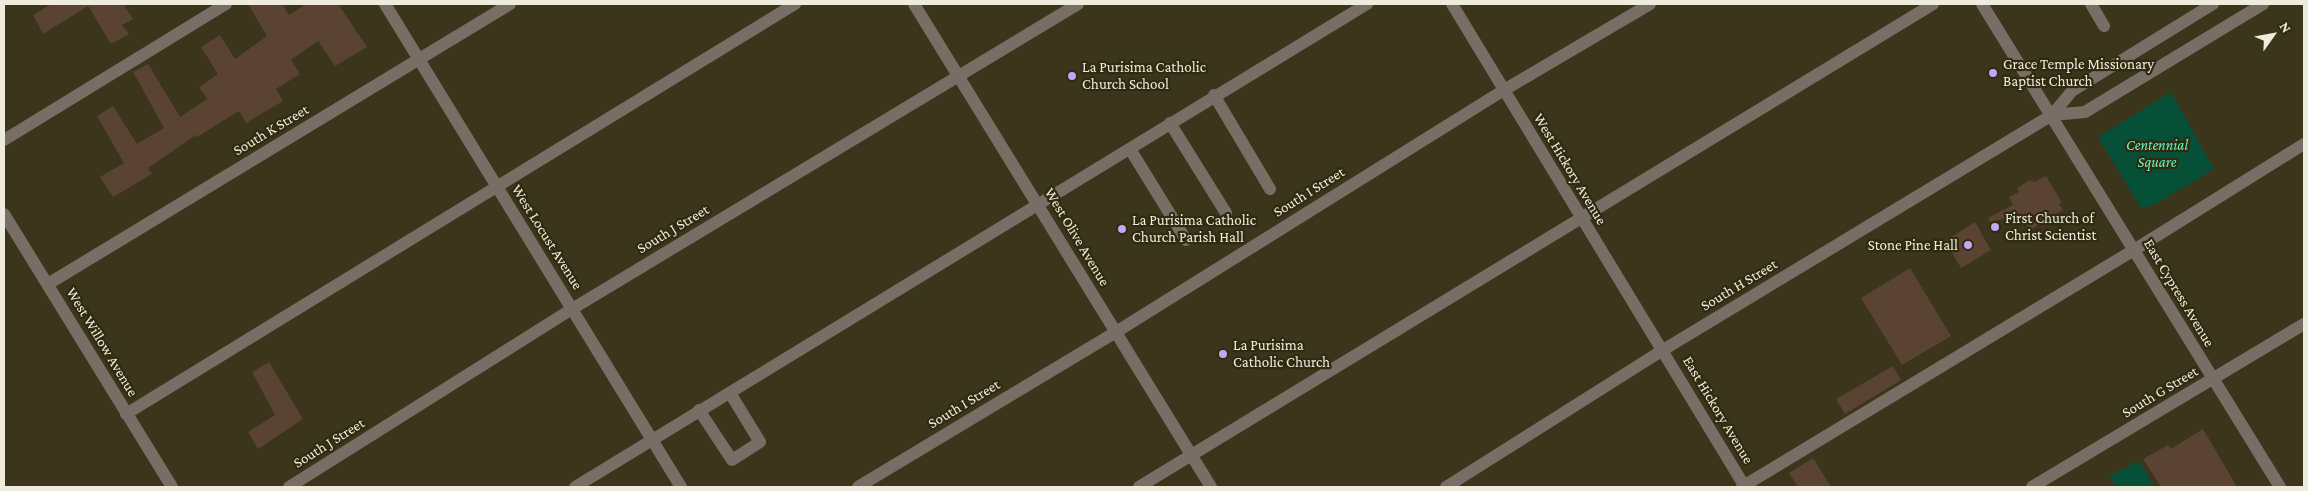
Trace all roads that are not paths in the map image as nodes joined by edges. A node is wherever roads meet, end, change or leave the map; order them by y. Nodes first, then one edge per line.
1 (226, 4) edge
2 (385, 4) edge
3 (510, 4) edge
4 (795, 4) edge
5 (914, 4) edge
6 (1078, 4) edge
7 (1367, 4) edge
8 (1452, 4) edge
9 (1650, 4) edge
10 (1933, 4) edge
11 (1982, 4) edge
12 (2091, 4) edge
13 (2213, 4) edge
14 (2263, 4) edge
15 (2104, 26) dead end
16 (420, 60) junction
17 (960, 76) junction
18 (1504, 90) junction
19 (1214, 95) junction
20 (2052, 115) junction
21 (1170, 123) junction
22 (4, 140) edge
23 (2304, 144) edge
24 (1130, 149) junction
25 (498, 187) junction
26 (1270, 189) dead end
27 (1038, 204) junction
28 (1226, 213) dead end
29 (4, 214) edge
30 (1581, 218) junction
31 (1186, 240) dead end
32 (2134, 250) junction
33 (48, 284) junction
34 (572, 309) junction
35 (2304, 324) edge
36 (1116, 332) junction
37 (1663, 350) junction
38 (2213, 379) junction
39 (730, 393) junction
40 (699, 410) junction
41 (126, 414) junction
42 (652, 440) junction
43 (1191, 454) junction
44 (172, 487) edge
45 (288, 487) edge
46 (575, 487) edge
47 (681, 487) edge
48 (858, 487) edge
49 (1139, 487) edge
50 (1211, 487) edge
51 (1446, 487) edge
52 (1744, 487) edge
53 (2032, 487) edge
54 (2280, 487) edge

1 - 22 street
2 - 16 street, West Locust Avenue
3 - 16 street, South K Street
4 - 25 street
5 - 17 street, West Olive Avenue
6 - 17 street, South J Street
7 - 19 street
8 - 18 street, West Hickory Avenue
9 - 18 street, South I Street
10 - 30 street
11 - 20 street, East Cypress Avenue
12 - 15 street
13 - 20 street, South H Street
14 - 20 street, South H Street
16 - 25 street, West Locust Avenue
16 - 33 street, South K Street
17 - 27 street, West Olive Avenue
17 - 34 street, South J Street
18 - 30 street, West Hickory Avenue
18 - 36 street, South I Street
19 - 21 street
19 - 26 street
20 - 32 street, East Cypress Avenue
20 - 37 street, South H Street
21 - 24 street
21 - 28 street
23 - 32 street
24 - 27 street
24 - 31 street
25 - 34 street, West Locust Avenue
25 - 41 street
27 - 36 street, West Olive Avenue
27 - 39 street
29 - 33 street, West Willow Avenue
30 - 37 street, West Hickory Avenue
30 - 43 street
32 - 38 street, East Cypress Avenue
32 - 52 street
33 - 41 street, West Willow Avenue
34 - 42 street, West Locust Avenue
34 - 45 street, South J Street
35 - 38 street, South G Street
36 - 43 street, West Olive Avenue
36 - 48 street, South I Street
37 - 51 street, South H Street
37 - 52 street, East Hickory Avenue
38 - 53 street, South G Street
38 - 54 street, East Cypress Avenue
39 - 40 street
39 - 40 street
40 - 42 street
41 - 44 street, West Willow Avenue
42 - 46 street
42 - 47 street, West Locust Avenue
43 - 49 street
43 - 50 street, West Olive Avenue

